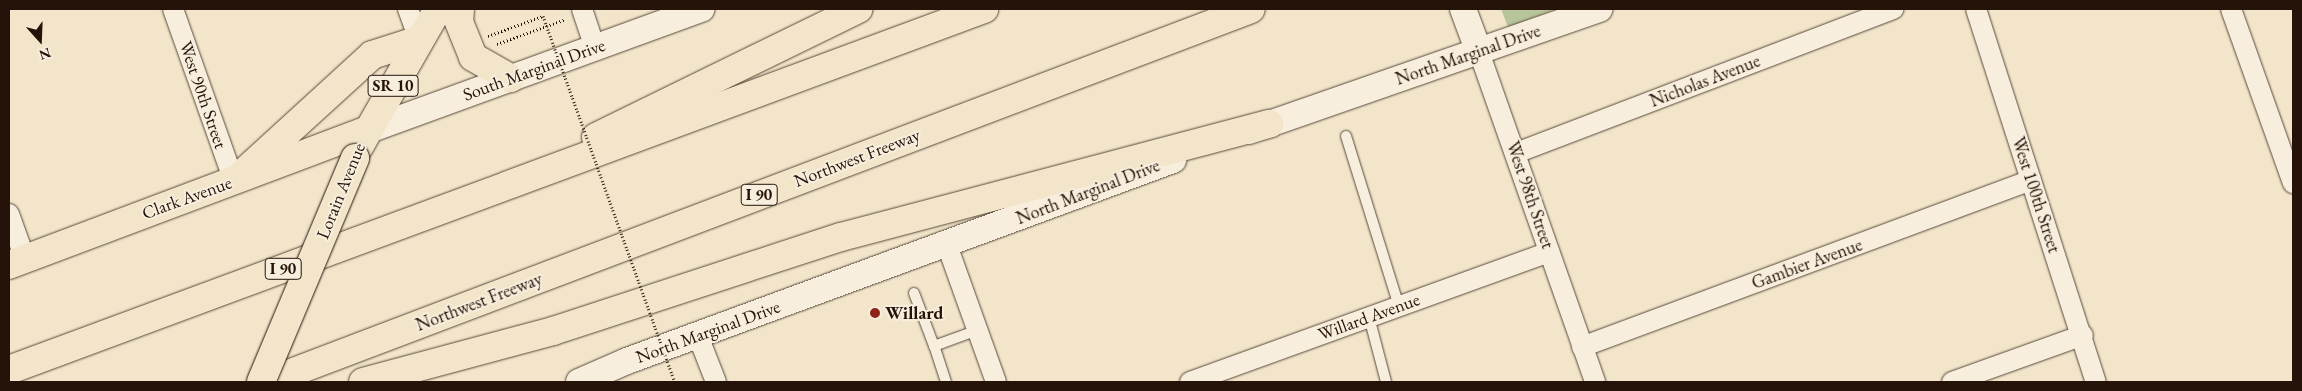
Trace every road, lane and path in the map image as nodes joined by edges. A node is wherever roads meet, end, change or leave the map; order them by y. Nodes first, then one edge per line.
1 (173, 9) edge
2 (408, 9) edge
3 (438, 9) edge
4 (460, 9) edge
5 (702, 9) edge
6 (858, 9) edge
7 (984, 9) edge
8 (1251, 9) edge
9 (1463, 9) edge
10 (1599, 9) edge
11 (1894, 9) edge
12 (1976, 9) edge
13 (2231, 9) edge
14 (576, 13) edge
15 (419, 40) junction
16 (482, 41) dead end
17 (488, 47) dead end
18 (595, 48) junction
19 (1479, 52) junction
20 (510, 78) junction
21 (1269, 124) junction
22 (366, 131) junction
23 (1346, 136) dead end
24 (1516, 153) junction
25 (2031, 180) junction
26 (234, 181) junction
27 (2293, 183) edge
28 (458, 204) junction
29 (9, 214) edge
30 (947, 245) junction
31 (1549, 252) junction
32 (17, 262) edge
33 (914, 293) dead end
34 (1399, 306) junction
35 (1369, 317) junction
36 (978, 330) junction
37 (2083, 335) junction
38 (698, 336) junction
39 (934, 346) junction
40 (1582, 348) junction
41 (9, 370) edge
42 (261, 382) edge
43 (267, 382) edge
44 (363, 382) edge
45 (579, 382) edge
46 (675, 382) edge
47 (716, 382) edge
48 (946, 382) edge
49 (996, 382) edge
50 (1190, 382) edge
51 (1386, 382) edge
52 (1595, 382) edge
53 (1952, 382) edge
54 (2096, 382) edge

1 - 26 street, West 90th Street
2 - 15 street
3 - 15 main road, Lorain Avenue / SR 10
4 - 20 main road
5 - 18 street, South Marginal Drive
6 - 28 main road
7 - 28 main road, I 90
8 - 43 main road, Northwest Freeway / I 90
9 - 19 street, West 98th Street
10 - 19 street, North Marginal Drive
11 - 24 street, Nicholas Avenue
12 - 25 street, West 100th Street
13 - 27 street
14 - 17 path
14 - 18 street
15 - 22 main road, Lorain Avenue / SR 10
15 - 26 main road
16 - 46 path, bridge
18 - 20 street, South Marginal Drive
19 - 21 street, North Marginal Drive
19 - 24 street, West 98th Street
20 - 22 street, South Marginal Drive
21 - 30 street, North Marginal Drive
21 - 44 main road
22 - 26 main road, Clark Avenue
22 - 42 main road, Lorain Avenue / SR 10, bridge
23 - 34 lane
24 - 31 street, West 98th Street
25 - 37 street, West 100th Street
25 - 40 street, Gambier Avenue
26 - 32 main road, Clark Avenue
28 - 41 main road, I 90
29 - 32 street
30 - 36 street
30 - 38 street, North Marginal Drive
31 - 34 street, Willard Avenue
31 - 40 street, West 98th Street
33 - 39 lane
34 - 35 street, Willard Avenue
35 - 50 street, Willard Avenue
35 - 51 lane
36 - 39 lane
36 - 49 street
37 - 53 street
37 - 54 street, West 100th Street
38 - 45 street, North Marginal Drive
38 - 47 street
39 - 48 lane
40 - 52 street, West 98th Street

